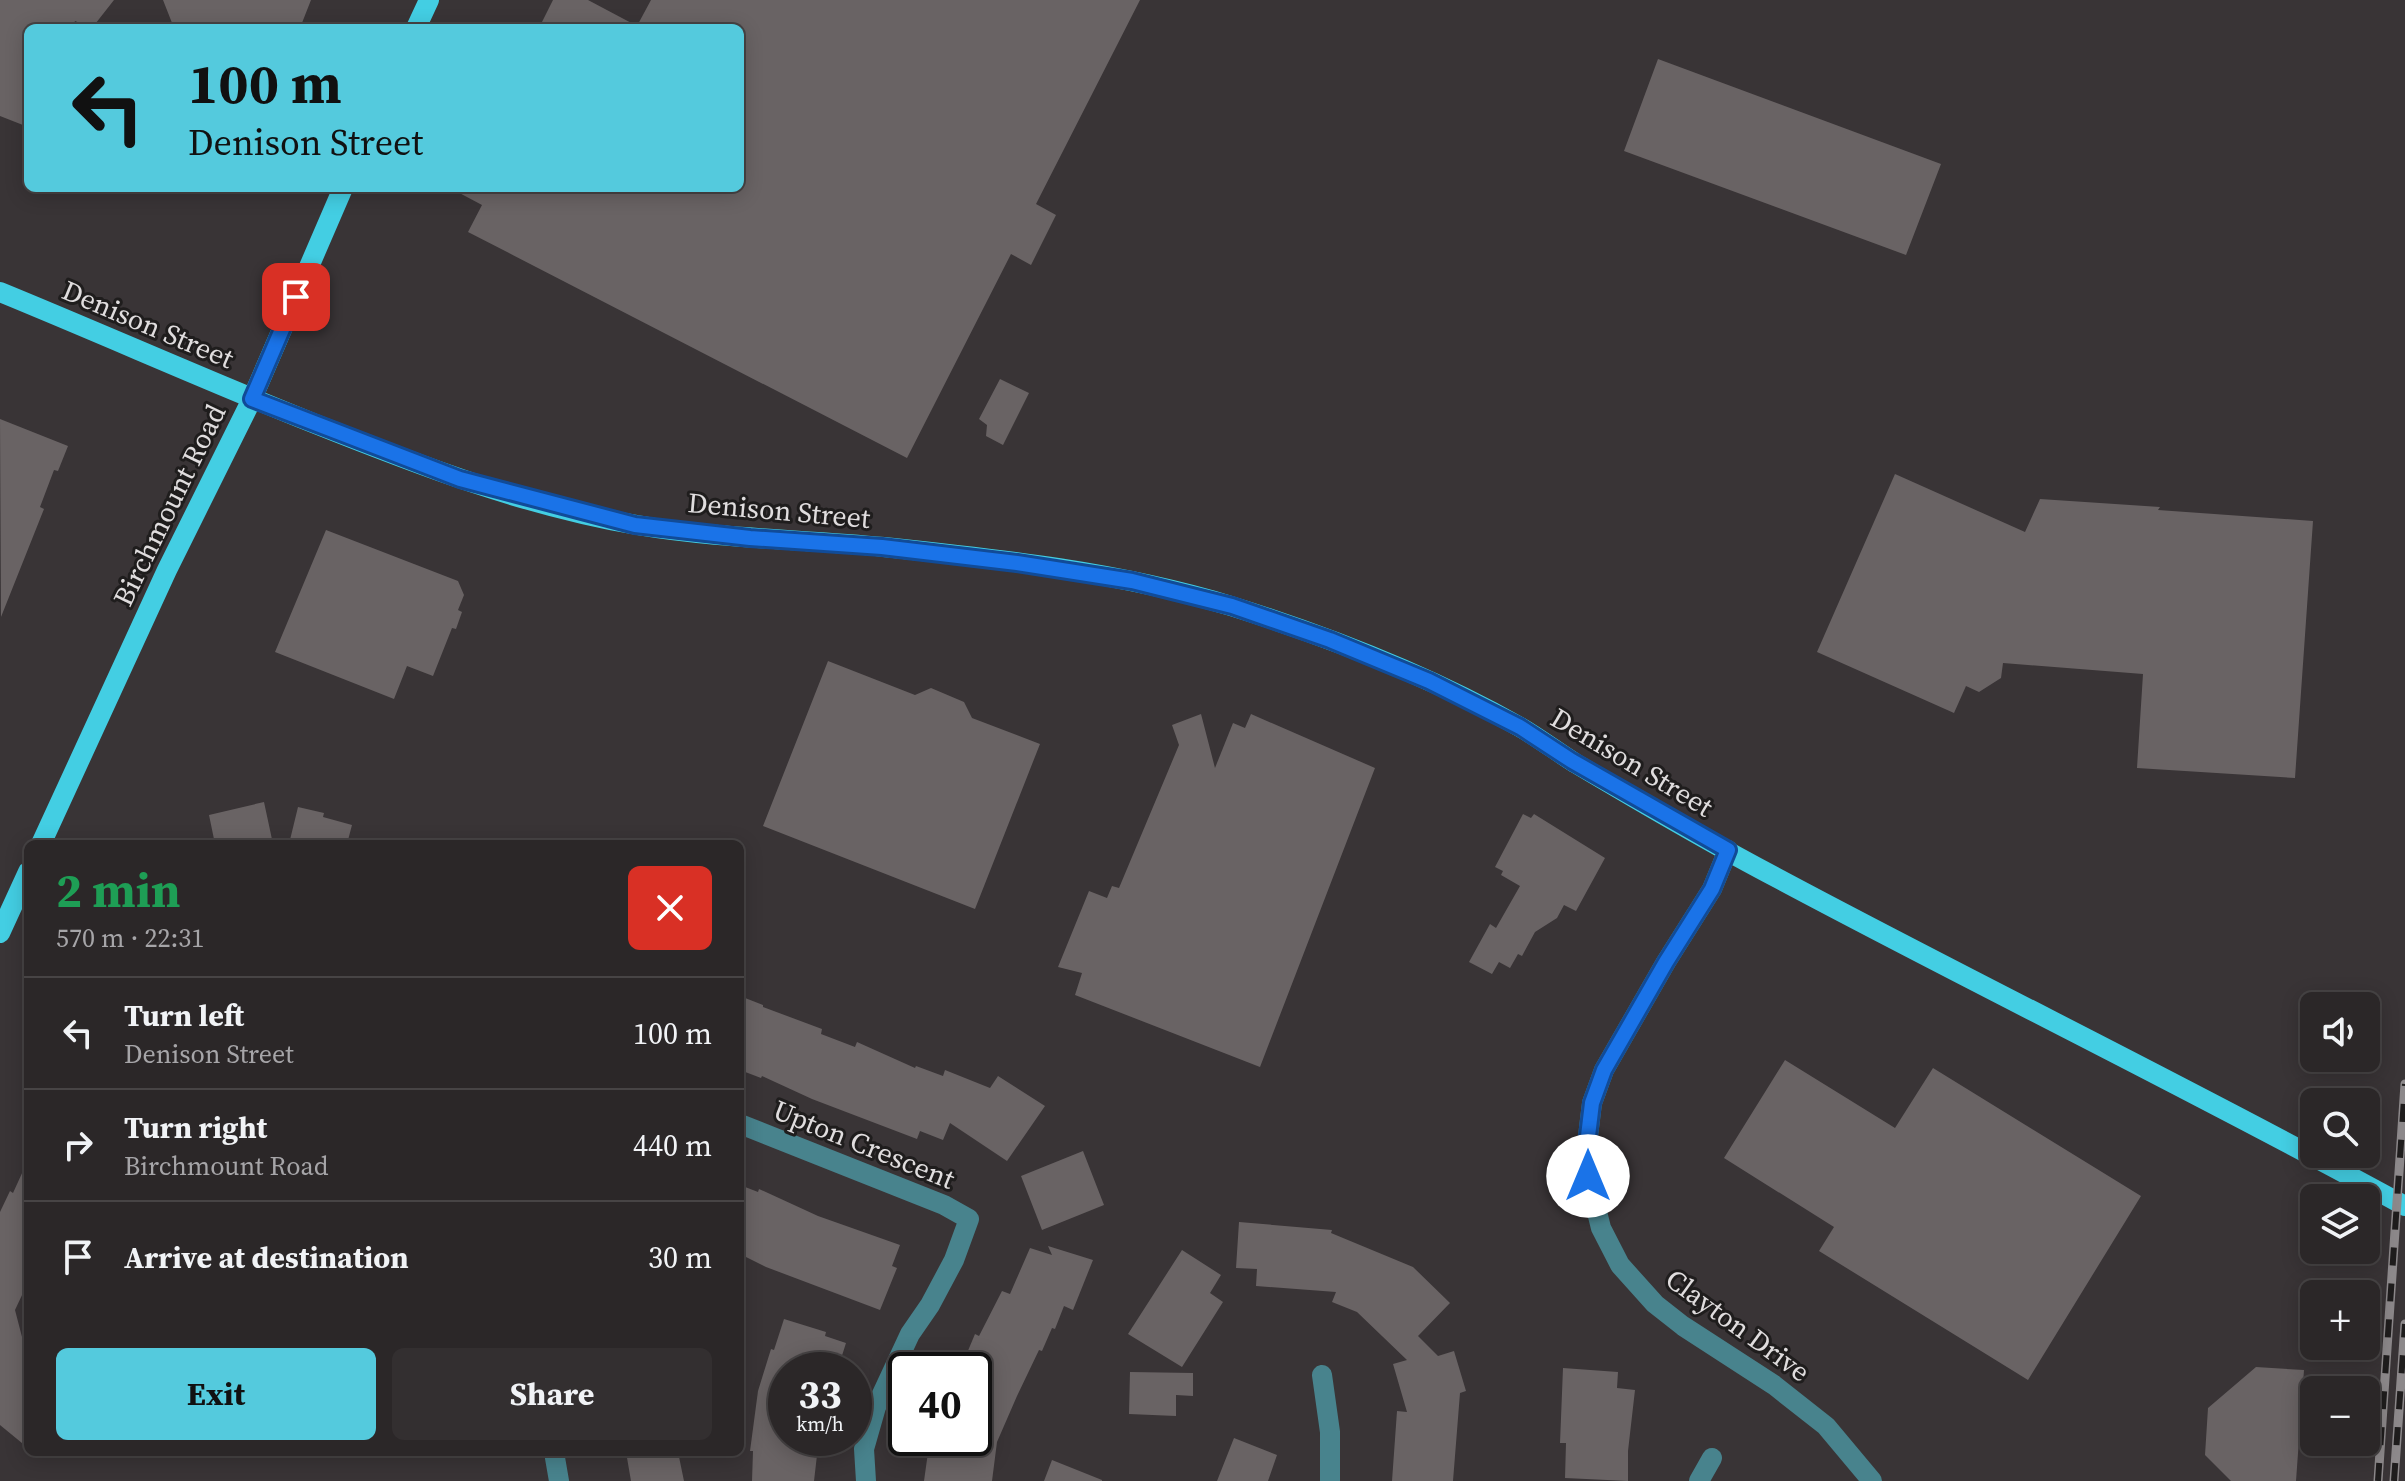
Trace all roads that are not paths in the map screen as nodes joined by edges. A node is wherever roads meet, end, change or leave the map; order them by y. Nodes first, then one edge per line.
1 (429, 0) edge
2 (418, 24) edge
3 (341, 192) edge
4 (0, 292) edge
5 (252, 399) junction
6 (43, 840) edge
7 (1728, 850) junction
8 (24, 881) edge
9 (0, 933) edge
10 (744, 1126) edge
11 (2405, 1206) edge
12 (1322, 1375) dead end
13 (555, 1456) edge
14 (1712, 1458) dead end
15 (559, 1481) edge
16 (866, 1481) edge
17 (1330, 1481) edge
18 (1699, 1481) edge
19 (1872, 1481) edge

1 - 2 main road
3 - 5 main road, Birchmount Road
4 - 5 main road, Denison Street
5 - 6 main road, Birchmount Road
5 - 7 main road, Denison Street
7 - 11 main road, Denison Street
7 - 19 street, Clayton Drive
8 - 9 main road
10 - 16 street, Upton Crescent
12 - 17 street
13 - 15 street
14 - 18 street

